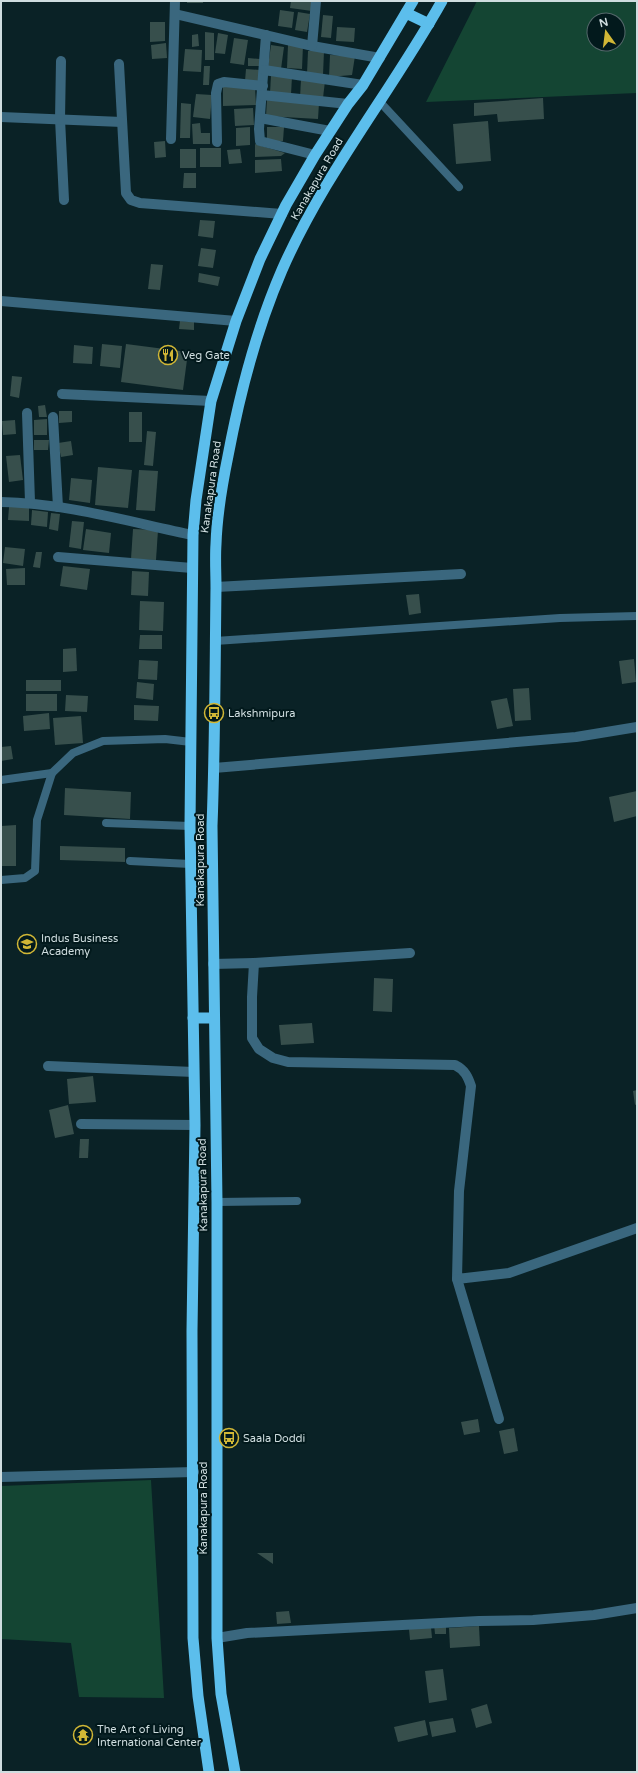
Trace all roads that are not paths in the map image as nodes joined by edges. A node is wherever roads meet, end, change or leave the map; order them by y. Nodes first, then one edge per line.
1 (175, 1) edge
2 (316, 1) edge
3 (413, 1) edge
4 (442, 1) edge
5 (406, 13) junction
6 (175, 14) junction
7 (429, 24) junction
8 (266, 35) junction
9 (312, 46) junction
10 (380, 58) junction
11 (61, 61) dead end
12 (119, 64) dead end
13 (264, 70) junction
14 (363, 85) junction
15 (262, 90) junction
16 (380, 102) junction
17 (348, 104) junction
18 (1, 117) edge
19 (260, 118) junction
20 (60, 119) junction
21 (122, 122) junction
22 (330, 131) junction
23 (171, 139) dead end
24 (218, 142) dead end
25 (315, 155) junction
26 (459, 187) dead end
27 (64, 200) dead end
28 (282, 214) junction
29 (1, 301) edge
30 (236, 321) junction
31 (62, 394) dead end
32 (211, 401) junction
33 (27, 413) dead end
34 (52, 417) dead end
35 (1, 502) edge
36 (30, 502) junction
37 (58, 507) junction
38 (193, 535) junction
39 (58, 557) dead end
40 (192, 568) junction
41 (460, 574) dead end
42 (216, 587) junction
43 (637, 616) edge
44 (215, 641) junction
45 (637, 727) edge
46 (191, 742) junction
47 (214, 768) junction
48 (52, 773) junction
49 (1, 780) edge
50 (106, 823) dead end
51 (190, 826) junction
52 (130, 861) dead end
53 (190, 864) junction
54 (1, 880) edge
55 (410, 953) dead end
56 (254, 963) junction
57 (213, 964) junction
58 (193, 1018) junction
59 (214, 1018) junction
60 (48, 1066) dead end
61 (194, 1072) junction
62 (81, 1124) dead end
63 (195, 1126) junction
64 (297, 1201) dead end
65 (217, 1202) junction
66 (637, 1228) edge
67 (457, 1279) junction
68 (499, 1419) dead end
69 (194, 1472) junction
70 (1, 1477) edge
71 (637, 1608) edge
72 (217, 1638) junction
73 (209, 1772) edge
74 (235, 1772) edge

1 - 6 street
2 - 9 street
3 - 5 highway, Kanakapura Road
4 - 7 highway, Kanakapura Road
5 - 7 highway
5 - 10 highway, Kanakapura Road
6 - 8 street
6 - 23 street
7 - 16 highway, Kanakapura Road
8 - 9 street
8 - 13 street
9 - 10 street
10 - 14 highway, Kanakapura Road
11 - 20 street
12 - 21 street
13 - 14 street
13 - 15 street
14 - 17 highway, Kanakapura Road
15 - 17 street
15 - 19 street
15 - 24 street
16 - 26 lane
16 - 42 highway, Kanakapura Road
17 - 22 highway, Kanakapura Road
18 - 20 street
19 - 22 street
19 - 25 street
20 - 21 street
20 - 27 street
21 - 28 street
22 - 25 highway, Kanakapura Road
25 - 28 highway, Kanakapura Road
28 - 30 highway, Kanakapura Road
29 - 30 street
30 - 32 highway, Kanakapura Road
31 - 32 street
32 - 38 highway, Kanakapura Road
33 - 36 street
34 - 37 street
35 - 36 street
36 - 37 street
37 - 38 street
38 - 40 highway, Kanakapura Road
39 - 40 street
40 - 46 highway, Kanakapura Road
41 - 42 street
42 - 44 highway, Kanakapura Road
43 - 44 lane
44 - 47 highway, Kanakapura Road
45 - 47 street
46 - 48 lane
46 - 51 highway, Kanakapura Road
47 - 57 highway, Kanakapura Road
48 - 49 lane
48 - 54 lane
50 - 51 lane
51 - 53 highway, Kanakapura Road
52 - 53 lane
53 - 58 highway, Kanakapura Road
55 - 56 street
56 - 57 street
56 - 67 street
57 - 59 highway, Kanakapura Road
58 - 59 highway
58 - 61 highway, Kanakapura Road
59 - 65 highway, Kanakapura Road
60 - 61 street
61 - 63 highway, Kanakapura Road
62 - 63 street
63 - 69 highway, Kanakapura Road
64 - 65 lane
65 - 72 highway, Kanakapura Road
66 - 67 street
67 - 68 street
69 - 70 street
69 - 73 highway, Kanakapura Road
71 - 72 street
72 - 74 highway, Kanakapura Road

